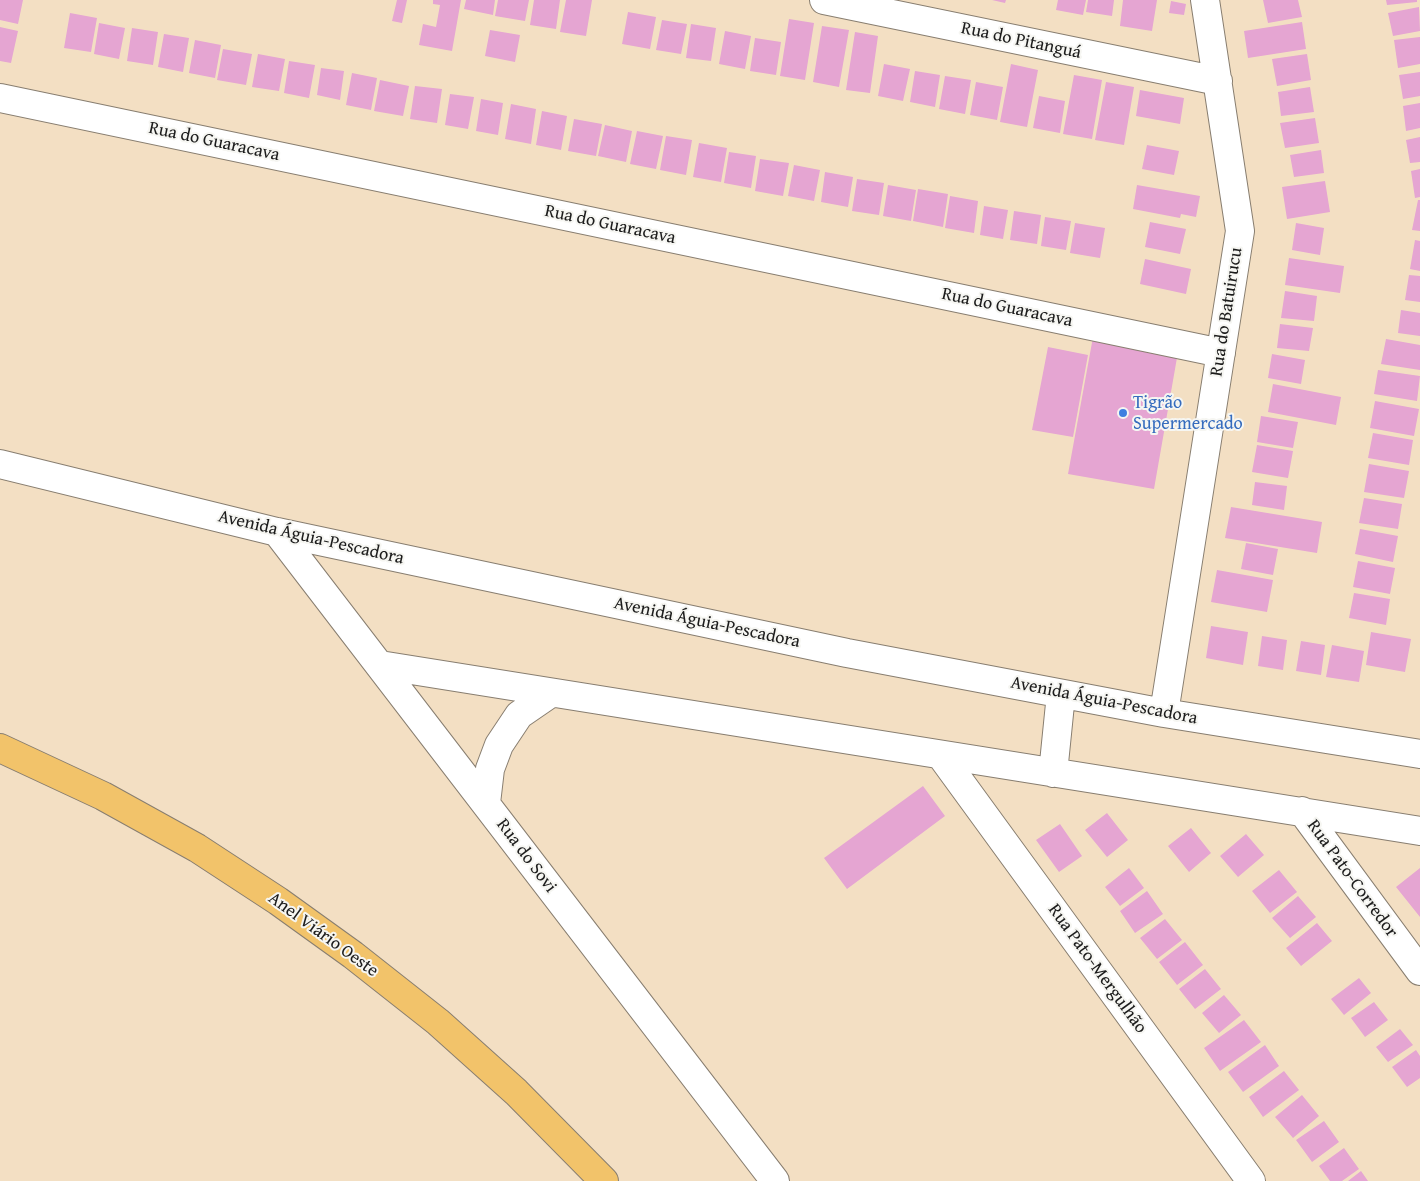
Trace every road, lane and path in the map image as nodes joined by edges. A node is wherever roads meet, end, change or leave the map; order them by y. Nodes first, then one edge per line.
1 (824, 0) edge
2 (1205, 0) edge
3 (1218, 82) junction
4 (0, 98) edge
5 (1221, 353) junction
6 (0, 464) edge
7 (278, 532) junction
8 (380, 665) junction
9 (551, 693) junction
10 (1062, 694) junction
11 (1164, 714) junction
12 (0, 748) edge
13 (1419, 750) edge
14 (942, 757) junction
15 (1052, 773) junction
16 (486, 803) junction
17 (1302, 811) junction
18 (1420, 831) edge
19 (1420, 971) edge
20 (604, 1181) edge
21 (775, 1181) edge
22 (1251, 1181) edge

1 - 3 street, Rua do Pitanguá
2 - 3 street, Rua do Batuirucu
3 - 5 street, Rua do Batuirucu
4 - 5 street, Rua do Guaracava
5 - 11 street, Rua do Batuirucu
6 - 7 street, Avenida Águia-Pescadora
7 - 8 street, Rua do Sovi
7 - 10 street, Avenida Águia-Pescadora
8 - 9 street
8 - 16 street, Rua do Sovi
9 - 14 street
9 - 16 street
10 - 11 street, Avenida Águia-Pescadora
10 - 15 street
11 - 13 street, Avenida Águia-Pescadora
12 - 20 main road, Anel Viário Oeste
14 - 15 street
14 - 22 street, Rua Pato-Mergulhão
15 - 17 street
16 - 21 street, Rua do Sovi
17 - 18 street
17 - 19 street, Rua Pato-Corredor

